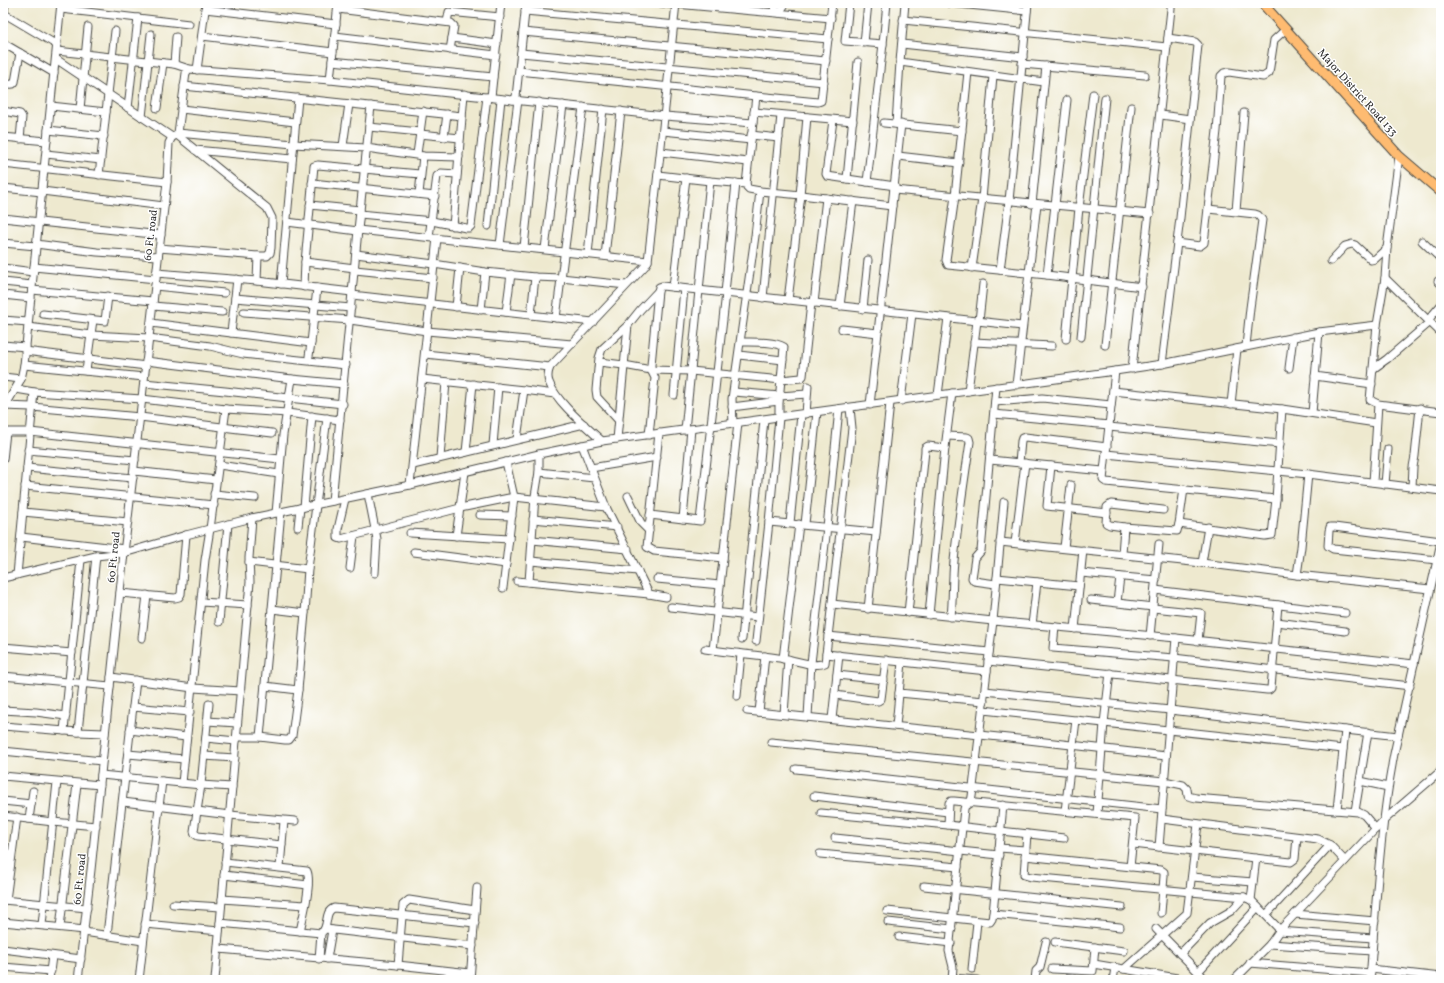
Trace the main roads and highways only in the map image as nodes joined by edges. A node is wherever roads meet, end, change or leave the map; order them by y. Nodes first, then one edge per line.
1 (1262, 3) edge
2 (1441, 192) edge

1 - 2 main road, Major District Road 133

